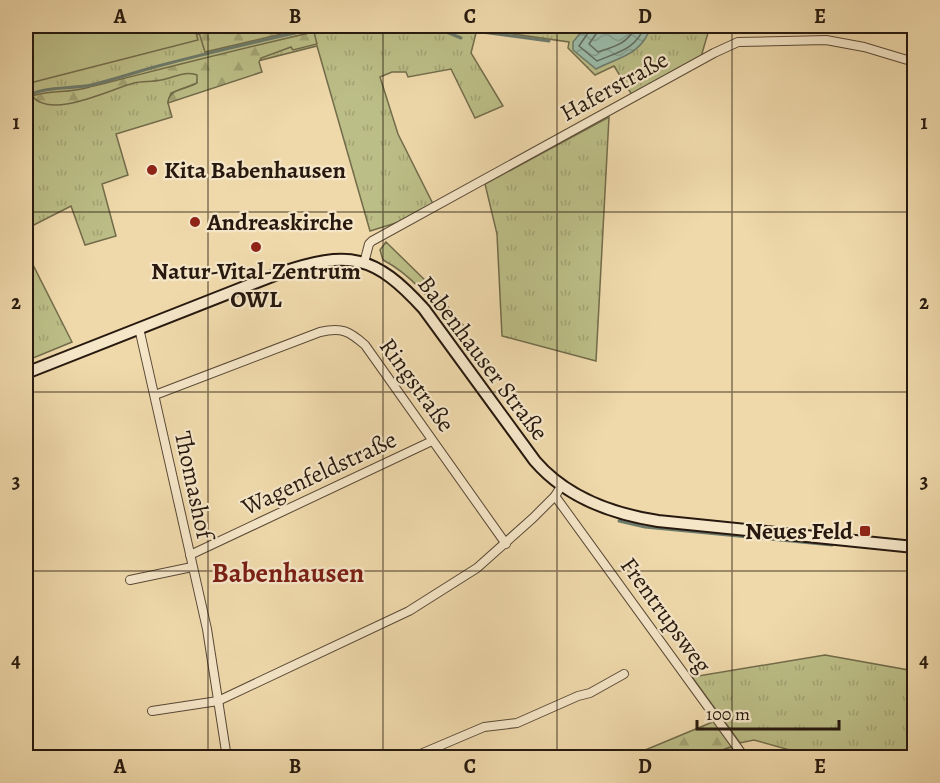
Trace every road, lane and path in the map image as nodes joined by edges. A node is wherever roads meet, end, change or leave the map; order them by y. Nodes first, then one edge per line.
1 (915, 62) edge
2 (364, 263) junction
3 (139, 328) junction
4 (26, 374) edge
5 (155, 396) junction
6 (432, 441) junction
7 (562, 485) junction
8 (555, 496) junction
9 (506, 543) junction
10 (915, 547) edge
11 (190, 555) junction
12 (192, 567) junction
13 (130, 580) dead end
14 (624, 674) dead end
15 (218, 701) junction
16 (152, 711) dead end
17 (227, 758) edge
18 (411, 758) edge
19 (745, 758) edge

1 - 2 street, Haferstraße
2 - 3 main road, Babenhauser Straße
2 - 7 main road, Babenhauser Straße
3 - 4 main road, Babenhauser Straße
3 - 5 street, Thomashof
5 - 6 street, Ringstraße
5 - 11 street, Thomashof
6 - 9 street, Ringstraße
6 - 11 street, Wagenfeldstraße
7 - 8 street
7 - 10 main road, Babenhauser Straße
8 - 9 street
8 - 19 street, Frentrupsweg
9 - 15 street
11 - 12 street, Thomashof
12 - 13 street
12 - 15 street, Thomashof
14 - 18 street
15 - 16 street
15 - 17 street, Thomashof

